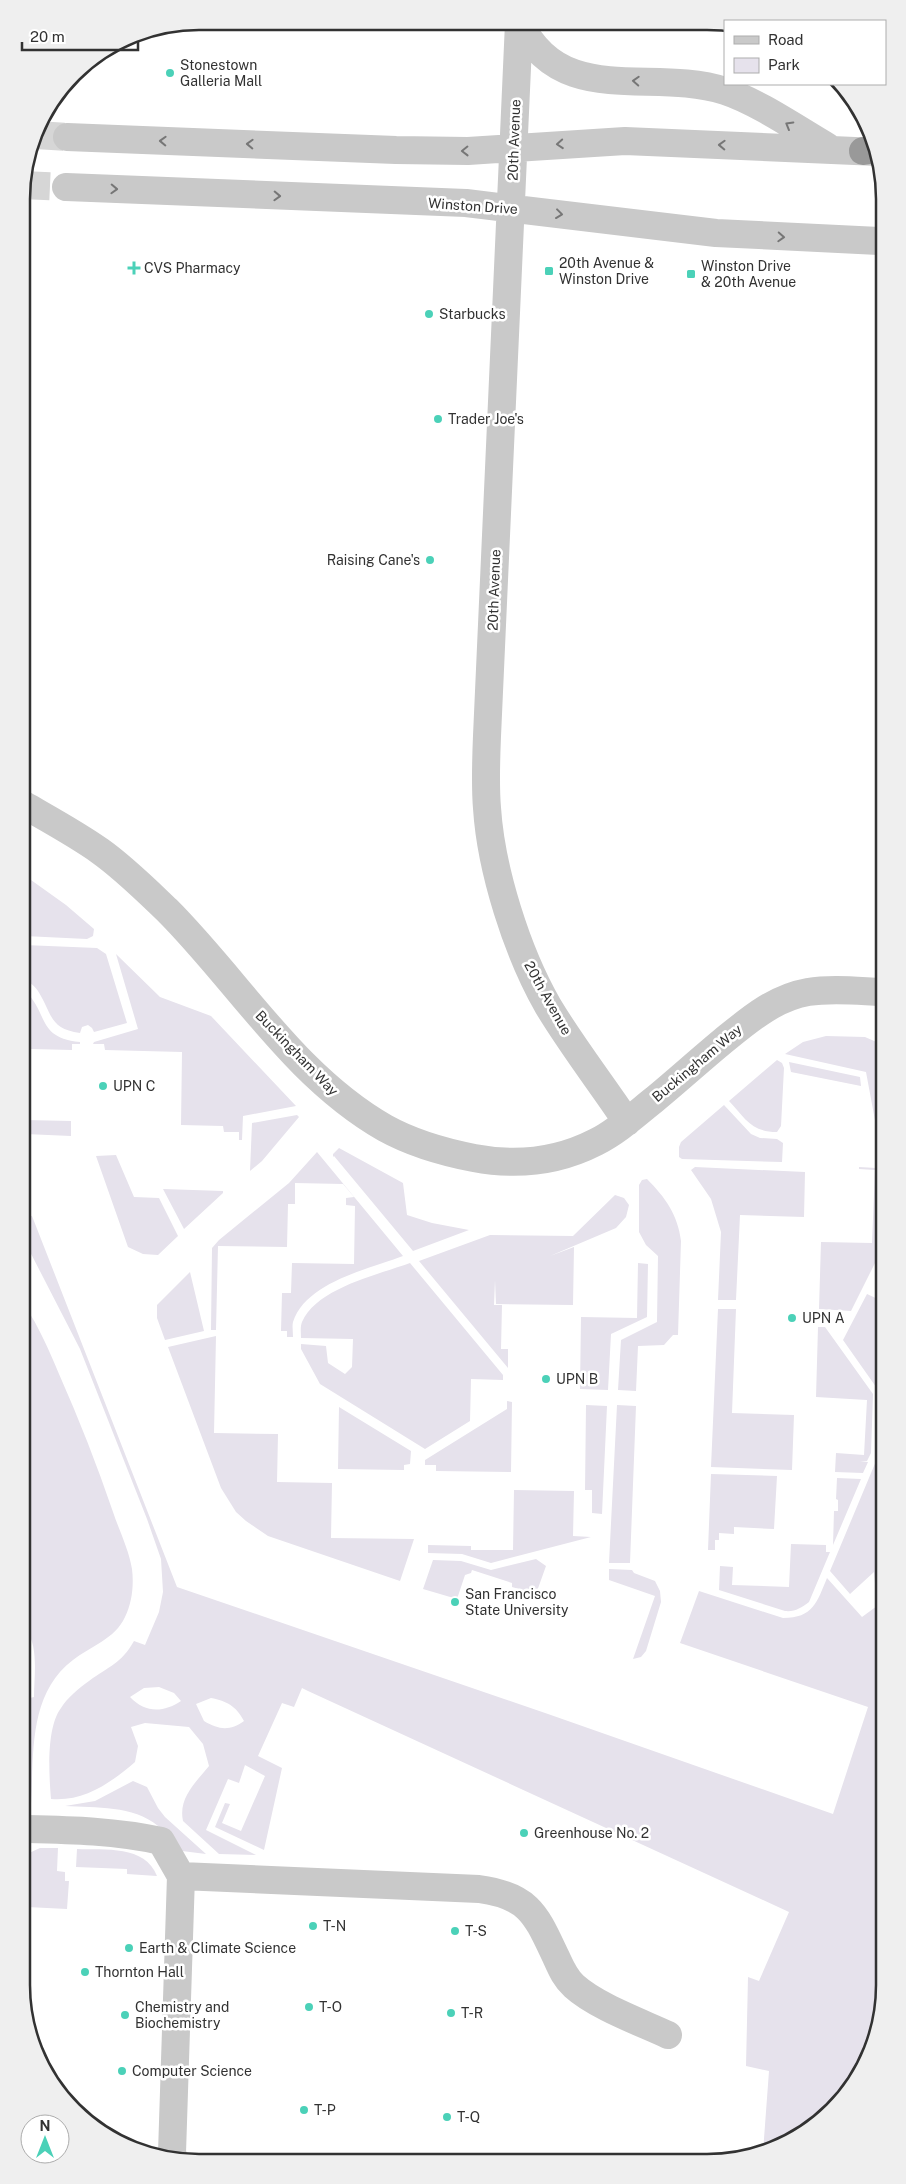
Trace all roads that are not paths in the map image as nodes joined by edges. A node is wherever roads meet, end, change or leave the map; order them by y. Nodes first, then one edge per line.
1 (519, 30) edge
2 (524, 30) edge
3 (67, 137) tunnel mouth
4 (513, 148) junction
5 (832, 149) junction
6 (869, 151) edge
7 (66, 187) tunnel mouth
8 (511, 208) junction
9 (876, 241) edge
10 (30, 808) edge
11 (876, 992) edge
12 (627, 1122) junction
13 (30, 1829) edge
14 (181, 1876) junction
15 (668, 2035) dead end
16 (172, 2152) edge

1 - 4 street, 20th Avenue
5 -> 2 street
4 -> 3 street
5 -> 4 street
4 - 8 street, 20th Avenue
5 - 6 street
7 -> 8 street, Winston Drive
8 -> 9 street, Winston Drive
8 - 12 street, 20th Avenue
10 - 12 street, Buckingham Way
11 - 12 street, Buckingham Way
13 - 14 street
14 - 15 street
14 - 16 street

